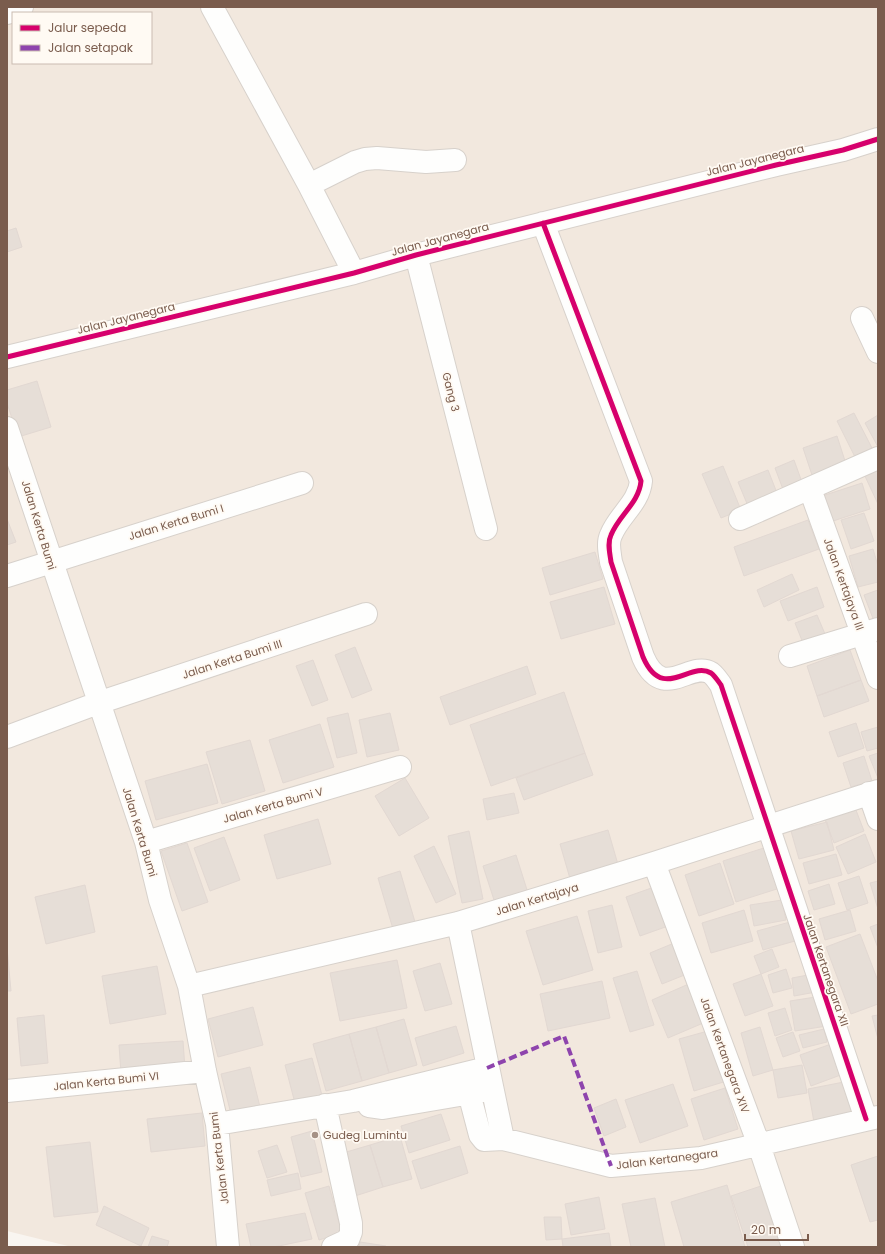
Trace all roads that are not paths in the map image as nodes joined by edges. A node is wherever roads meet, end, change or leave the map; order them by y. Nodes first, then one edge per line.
1 (22, 7) edge
2 (212, 7) edge
3 (7, 13) edge
4 (878, 139) edge
5 (455, 160) dead end
6 (309, 185) junction
7 (543, 223) junction
8 (416, 255) junction
9 (354, 273) junction
10 (862, 318) dead end
11 (878, 352) edge
12 (7, 357) edge
13 (7, 428) edge
14 (878, 458) edge
15 (302, 483) dead end
16 (810, 489) junction
17 (740, 519) dead end
18 (486, 529) dead end
19 (50, 562) junction
20 (7, 576) edge
21 (366, 614) dead end
22 (870, 631) edge
23 (790, 656) dead end
24 (878, 678) edge
25 (98, 703) junction
26 (7, 737) edge
27 (400, 767) dead end
28 (874, 792) edge
29 (878, 819) edge
30 (768, 827) junction
31 (146, 842) junction
32 (654, 863) junction
33 (458, 923) junction
34 (189, 986) junction
35 (205, 1071) junction
36 (489, 1079) junction
37 (466, 1084) junction
38 (7, 1091) edge
39 (325, 1105) junction
40 (872, 1118) edge
41 (218, 1124) junction
42 (503, 1139) junction
43 (759, 1145) junction
44 (228, 1247) edge
45 (333, 1247) edge
46 (794, 1247) edge

1 - 3 street
2 - 6 street
4 - 7 street, Jalan Jayanegara
5 - 6 street
6 - 9 street
7 - 8 street, Jalan Jayanegara
7 - 30 street, Jalan Kertanegara XII
8 - 9 street, Jalan Jayanegara
8 - 18 street, Gang 3
9 - 12 street, Jalan Jayanegara
10 - 11 street
13 - 19 street, Jalan Kerta Bumi
14 - 16 street
15 - 19 street, Jalan Kerta Bumi I
16 - 17 street
16 - 22 street, Jalan Kertajaya III
19 - 20 street, Jalan Kerta Bumi I
19 - 25 street, Jalan Kerta Bumi
21 - 25 street, Jalan Kerta Bumi III
22 - 23 street
22 - 24 street, Jalan Kertajaya III
25 - 26 street, Jalan Kerta Bumi III
25 - 31 street, Jalan Kerta Bumi
27 - 31 street, Jalan Kerta Bumi V
28 - 29 street
28 - 30 street, Jalan Kertajaya
30 - 32 street, Jalan Kertajaya
30 - 40 street, Jalan Kertanegara XII
31 - 34 street, Jalan Kerta Bumi
32 - 33 street, Jalan Kertajaya
32 - 43 street, Jalan Kertanegara XIV
33 - 34 street, Jalan Kertajaya
33 - 36 street
34 - 35 street, Jalan Kerta Bumi
35 - 38 street, Jalan Kerta Bumi VI
35 - 41 street, Jalan Kerta Bumi
36 - 37 street
36 - 42 street
37 - 39 street
37 - 42 street, Jalan Kertanegara
39 - 41 street
39 - 45 street
40 - 43 street, Jalan Kertanegara
41 - 44 street, Jalan Kerta Bumi
42 - 43 street, Jalan Kertanegara
43 - 46 street, Jalan Kertanegara XIV

